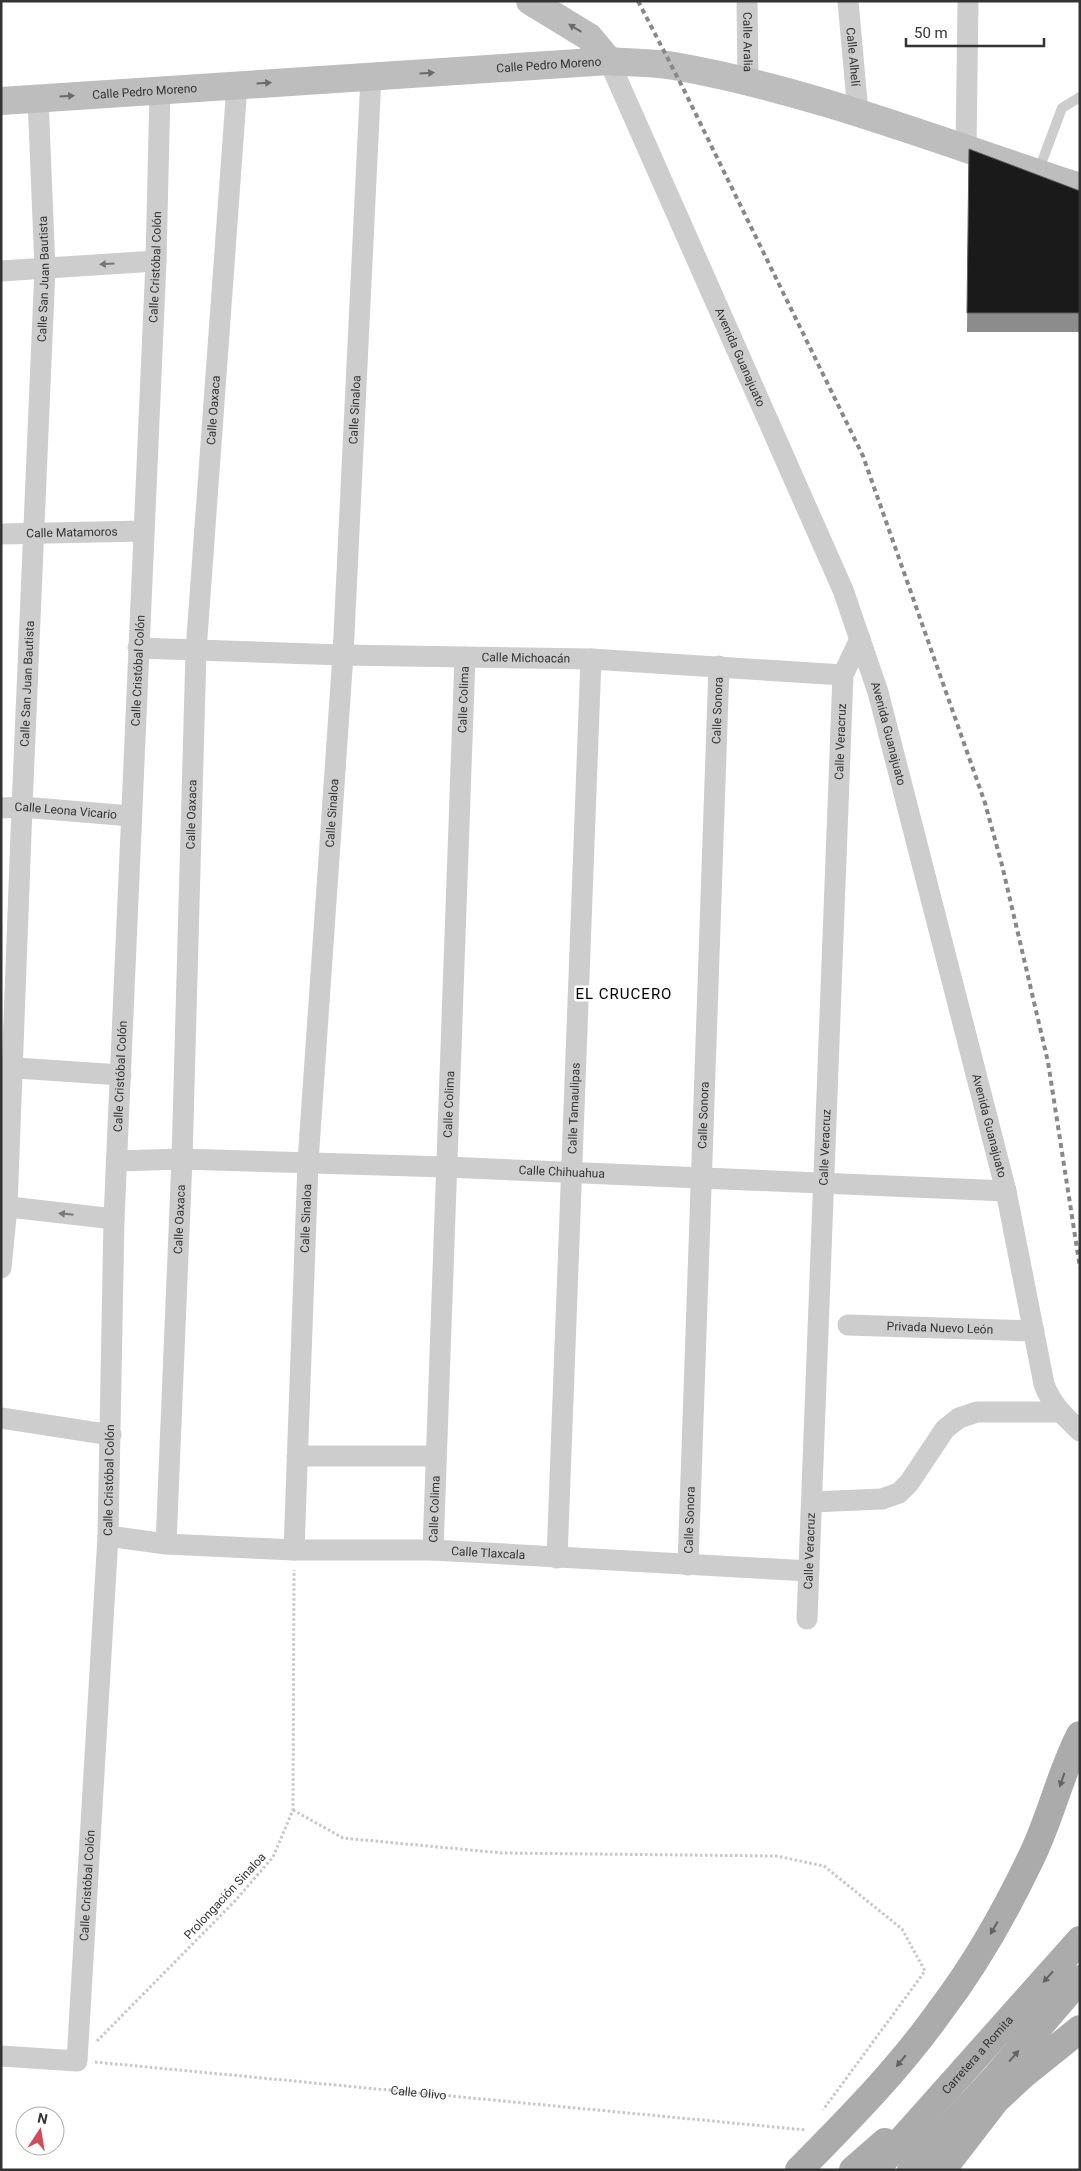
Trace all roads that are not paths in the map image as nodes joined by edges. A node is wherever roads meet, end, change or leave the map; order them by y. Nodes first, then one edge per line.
1 (530, 1) edge
2 (746, 1) edge
3 (848, 1) edge
4 (968, 1) edge
5 (610, 61) junction
6 (371, 76) junction
7 (748, 83) junction
8 (237, 85) junction
9 (160, 90) junction
10 (1080, 97) edge
11 (38, 98) junction
12 (1, 101) edge
13 (858, 113) junction
14 (966, 150) junction
15 (1037, 173) junction
16 (1080, 187) edge
17 (156, 261) junction
18 (45, 268) junction
19 (1, 271) edge
20 (144, 531) junction
21 (1, 534) edge
22 (35, 534) junction
23 (860, 639) junction
24 (138, 648) junction
25 (196, 651) junction
26 (343, 655) junction
27 (465, 657) junction
28 (591, 659) junction
29 (718, 666) junction
30 (843, 675) junction
31 (11, 808) edge
32 (131, 816) junction
33 (7, 1068) edge
34 (121, 1074) junction
35 (182, 1159) junction
36 (116, 1161) junction
37 (308, 1162) junction
38 (446, 1167) junction
39 (573, 1172) junction
40 (700, 1177) junction
41 (823, 1184) junction
42 (1006, 1191) junction
43 (4, 1207) edge
44 (114, 1219) junction
45 (1, 1268) edge
46 (848, 1325) dead end
47 (1034, 1331) junction
48 (1061, 1412) junction
49 (1, 1418) edge
50 (1080, 1431) edge
51 (111, 1435) junction
52 (298, 1456) junction
53 (436, 1456) junction
54 (812, 1502) junction
55 (108, 1536) junction
56 (166, 1544) junction
57 (294, 1550) junction
58 (433, 1550) junction
59 (557, 1558) junction
60 (688, 1565) junction
61 (809, 1571) junction
62 (807, 1619) dead end
63 (1080, 1735) edge
64 (1080, 1940) edge
65 (1080, 1979) edge
66 (1080, 2030) edge
67 (1, 2056) edge
68 (995, 2078) junction
69 (921, 2117) junction
70 (800, 2170) edge
71 (853, 2170) edge
72 (875, 2170) edge
73 (911, 2170) edge
74 (928, 2170) edge
75 (942, 2170) edge

5 -> 1 street
2 - 7 street, Calle Aralia
3 - 13 street, Calle Alhelí
4 - 14 street
6 -> 5 street, Calle Pedro Moreno
5 - 7 street, Calle Pedro Moreno
5 - 23 street, Avenida Guanajuato
8 -> 6 street, Calle Pedro Moreno
6 - 26 street, Calle Sinaloa
7 - 13 street, Calle Pedro Moreno
8 - 9 street, Calle Pedro Moreno
8 - 25 street, Calle Oaxaca
11 -> 9 street, Calle Pedro Moreno
9 - 17 street, Calle Cristóbal Colón
10 - 15 lane
11 - 12 street, Calle Pedro Moreno
11 - 18 street, Calle San Juan Bautista
13 - 14 street, Calle Pedro Moreno
14 - 15 street, Calle Pedro Moreno
15 - 16 street, Calle Pedro Moreno
17 -> 18 street
17 - 20 street, Calle Cristóbal Colón
18 - 19 street
18 - 22 street, Calle San Juan Bautista
20 - 22 street, Calle Matamoros
20 - 24 street, Calle Cristóbal Colón
21 - 22 street, Calle Matamoros
22 - 31 street, Calle San Juan Bautista
23 - 30 street
23 - 42 street, Avenida Guanajuato
24 - 25 street, Calle Michoacán
24 - 32 street, Calle Cristóbal Colón
25 - 26 street, Calle Michoacán
25 - 35 street, Calle Oaxaca
26 - 27 street, Calle Michoacán
26 - 37 street, Calle Sinaloa
27 - 28 street, Calle Michoacán
27 - 38 street, Calle Colima
28 - 29 street, Calle Michoacán
28 - 39 street, Calle Tamaulipas
29 - 30 street, Calle Michoacán
29 - 40 street, Calle Sonora
30 - 41 street, Calle Veracruz
31 - 32 street, Calle Leona Vicario
31 - 33 street, Calle San Juan Bautista
32 - 34 street, Calle Cristóbal Colón
33 - 34 street
33 - 43 street, Calle San Juan Bautista
34 - 36 street, Calle Cristóbal Colón
35 - 36 street, Calle Chihuahua
35 - 37 street, Calle Chihuahua
35 - 56 street, Calle Oaxaca
36 - 44 street, Calle Cristóbal Colón
37 - 38 street, Calle Chihuahua
37 - 52 street, Calle Sinaloa
38 - 39 street, Calle Chihuahua
38 - 53 street, Calle Colima
39 - 40 street, Calle Chihuahua
39 - 59 street, Calle Tamaulipas
40 - 41 street, Calle Chihuahua
40 - 60 street, Calle Sonora
41 - 42 street, Calle Chihuahua
41 - 54 street, Calle Veracruz
42 - 47 street, Avenida Guanajuato
44 -> 43 street
43 - 45 street, Calle San Juan Bautista
44 - 51 street, Calle Cristóbal Colón
46 - 47 street, Privada Nuevo León
47 - 48 street, Avenida Guanajuato
48 - 50 street, Avenida Guanajuato
48 - 54 street
49 - 51 street
51 - 55 street, Calle Cristóbal Colón
52 - 53 street
52 - 57 street, Calle Sinaloa
53 - 58 street, Calle Colima
54 - 61 street, Calle Veracruz
55 - 56 street, Calle Tlaxcala
55 - 67 street, Calle Cristóbal Colón
56 - 57 street, Calle Tlaxcala
57 - 58 street, Calle Tlaxcala
58 - 59 street, Calle Tlaxcala
59 - 60 street, Calle Tlaxcala
60 - 61 street, Calle Tlaxcala
61 - 62 street, Calle Veracruz
63 -> 70 main road
64 -> 69 main road, Carretera a Romita
68 -> 65 main road
66 - 75 main road
68 - 73 main road
68 - 74 main road
69 - 71 main road
69 - 72 main road, Carretera a Romita

